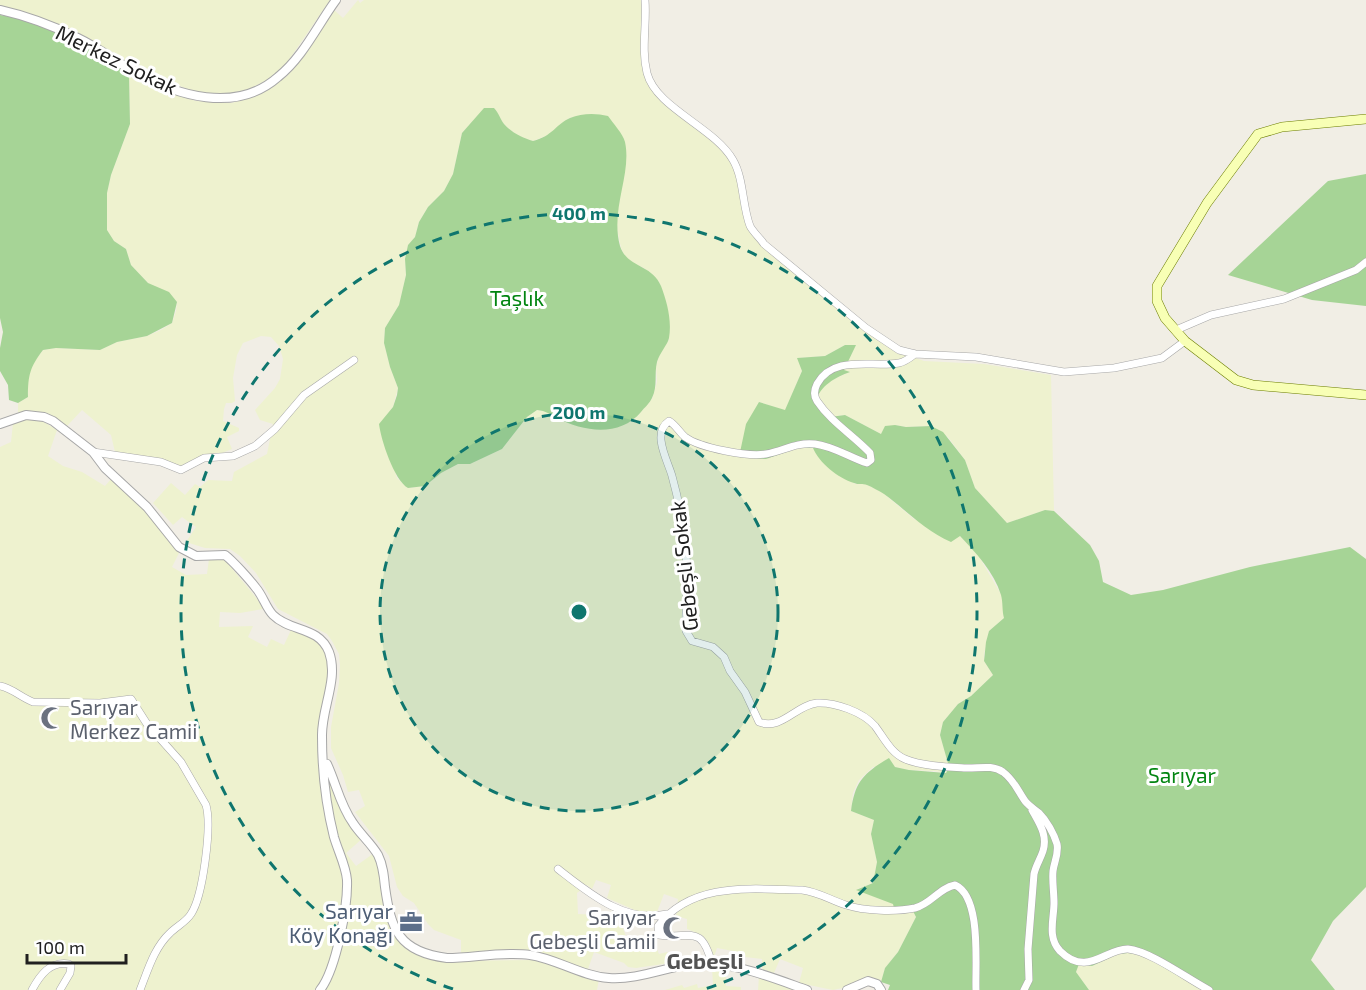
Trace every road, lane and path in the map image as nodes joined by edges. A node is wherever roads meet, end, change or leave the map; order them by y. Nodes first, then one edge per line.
1 (336, 0) edge
2 (645, 0) edge
3 (0, 10) edge
4 (1366, 119) edge
5 (1366, 262) edge
6 (1176, 330) junction
7 (1185, 341) junction
8 (915, 354) junction
9 (354, 360) dead end
10 (1366, 395) edge
11 (0, 424) edge
12 (93, 452) junction
13 (0, 686) edge
14 (324, 758) junction
15 (1030, 806) junction
16 (558, 869) dead end
17 (670, 913) junction
18 (712, 964) junction
19 (32, 990) edge
20 (60, 990) edge
21 (140, 990) edge
22 (320, 990) edge
23 (807, 990) edge
24 (847, 990) edge
25 (881, 990) edge
26 (976, 990) edge
27 (1024, 990) edge
28 (1209, 990) edge

1 - 3 street, Merkez Sokak
2 - 8 street
4 - 6 main road
5 - 6 street
6 - 7 main road
7 - 8 street
7 - 10 main road
8 - 15 street, Gebeşli Sokak
9 - 12 street
11 - 12 street
12 - 14 street
13 - 21 street
14 - 18 street
14 - 22 street
15 - 27 street, Gebeşli Sokak
15 - 28 street, Gebeşli Sokak
16 - 17 street
17 - 18 street
17 - 26 street
18 - 23 street
19 - 20 street
24 - 25 street

